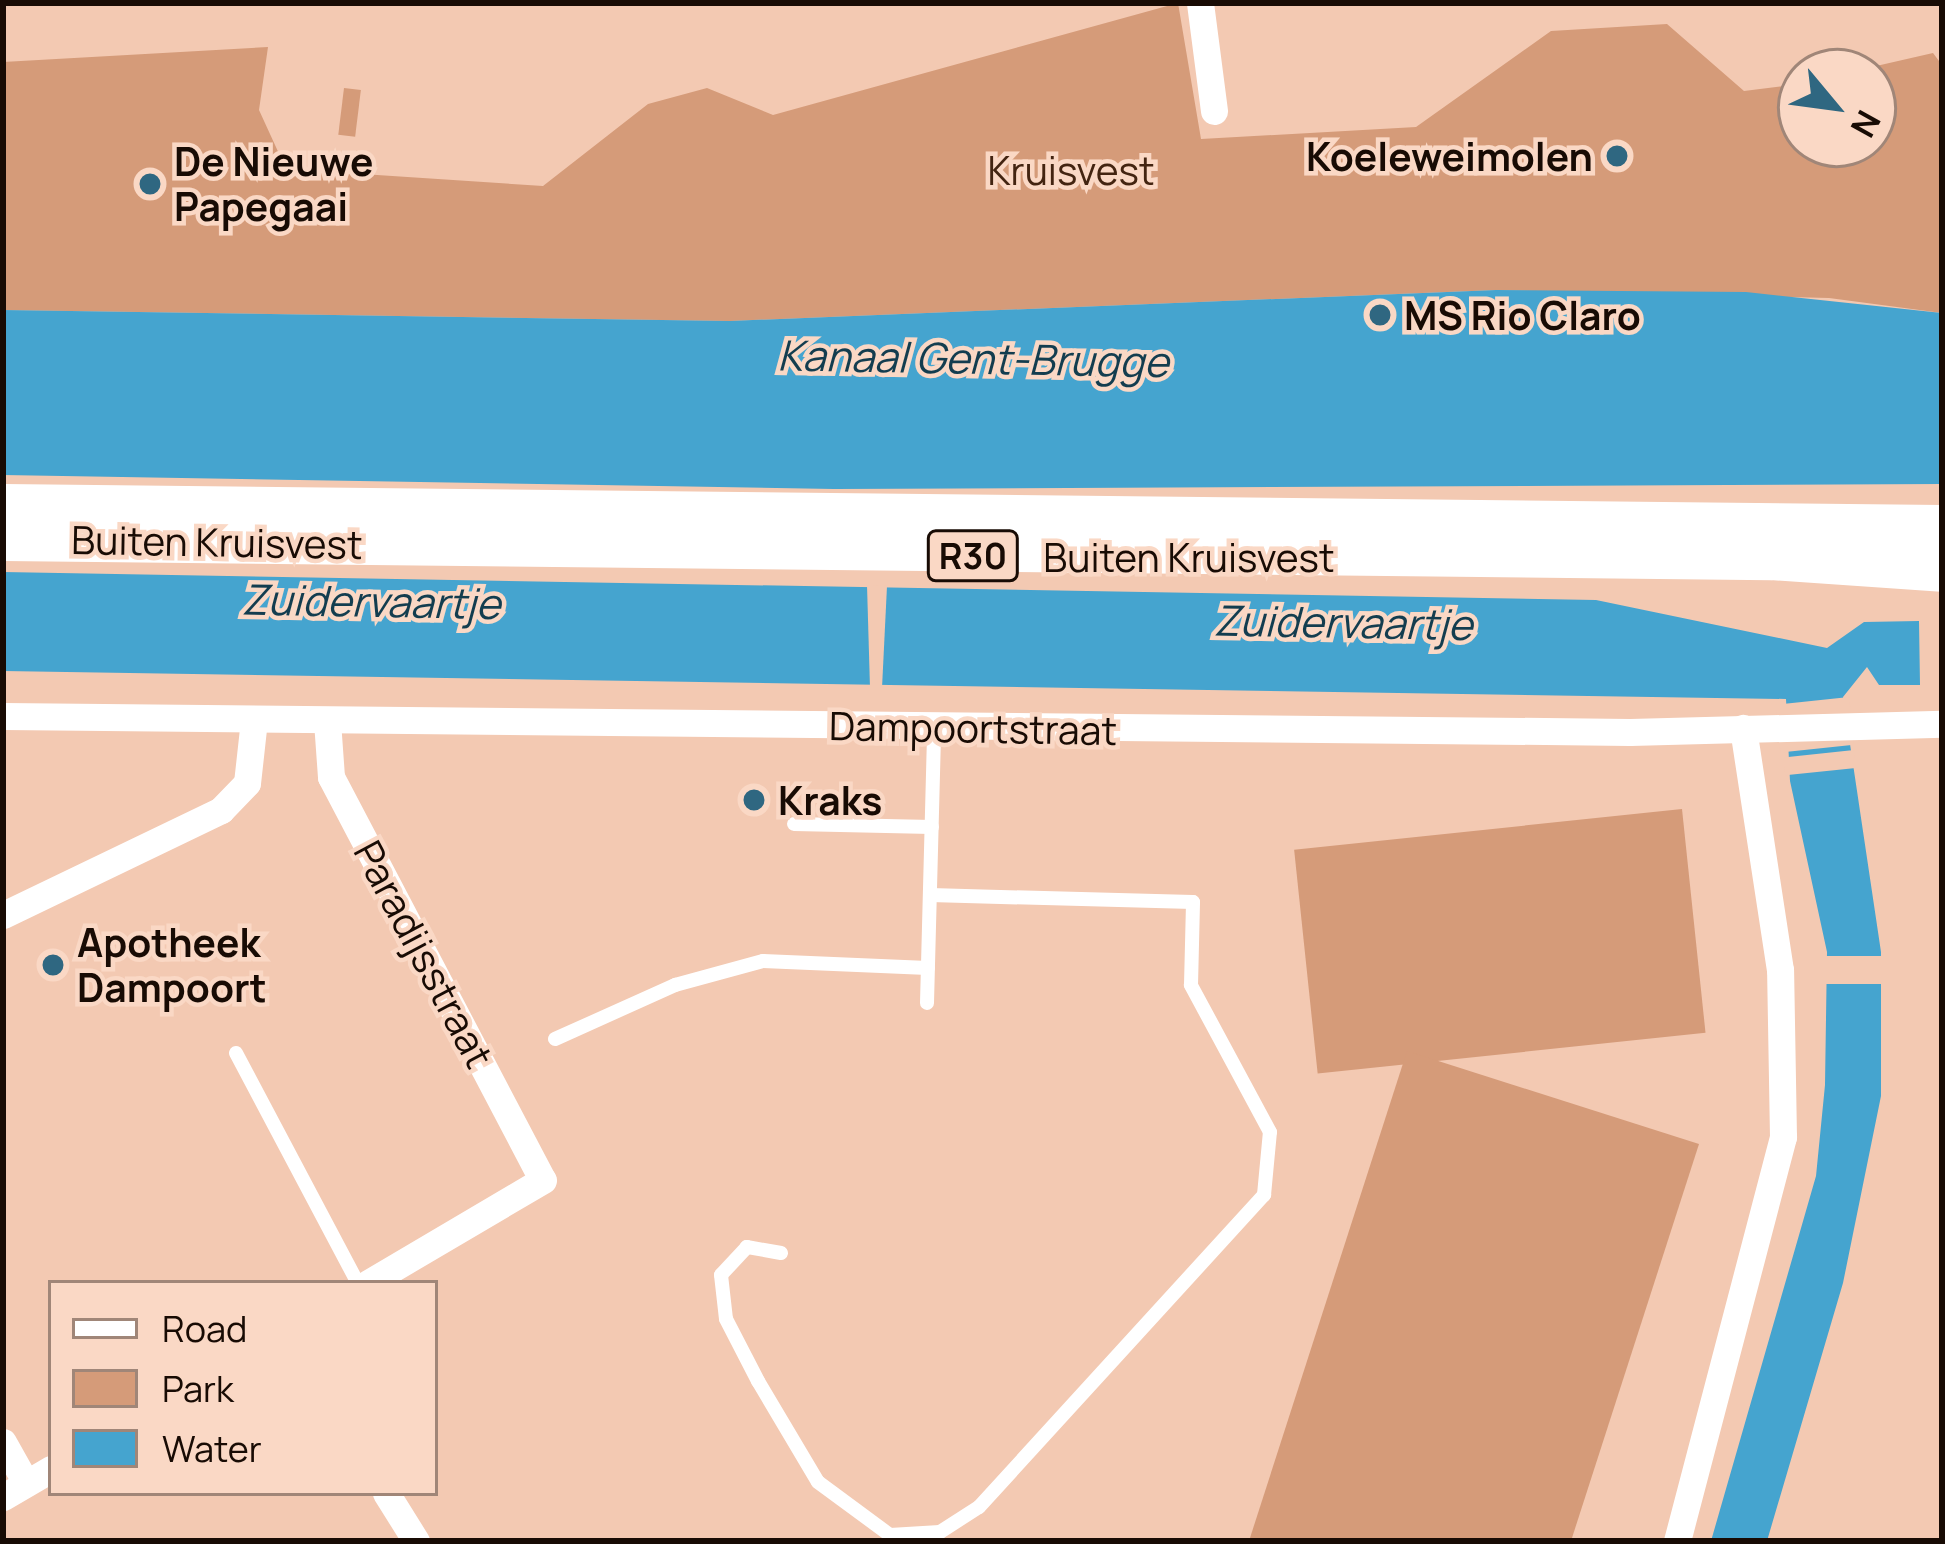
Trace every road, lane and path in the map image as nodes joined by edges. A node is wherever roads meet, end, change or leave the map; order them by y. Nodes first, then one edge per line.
1 (1200, 3) edge
2 (1214, 110) dead end
3 (3, 506) edge
4 (1942, 527) edge
5 (3, 538) edge
6 (1942, 569) edge
7 (3, 716) edge
8 (254, 720) junction
9 (327, 721) junction
10 (1942, 724) edge
11 (934, 728) junction
12 (1743, 728) junction
13 (794, 824) dead end
14 (932, 827) junction
15 (930, 896) junction
16 (3, 915) edge
17 (928, 968) junction
18 (926, 1003) dead end
19 (554, 1039) dead end
20 (236, 1053) dead end
21 (781, 1253) dead end
22 (356, 1280) edge
23 (373, 1280) edge
24 (3, 1442) edge
25 (27, 1483) edge
26 (388, 1496) edge
27 (416, 1541) edge
28 (1677, 1541) edge

1 - 2 street
3 - 4 main road, Buiten Kruisvest / R30
5 - 6 main road, Buiten Kruisvest / R30
7 - 8 street, Dampoortstraat
8 - 9 street, Dampoortstraat
8 - 16 street
9 - 11 street, Dampoortstraat
9 - 23 street, Paradijsstraat
10 - 12 street, Dampoortstraat
11 - 12 street, Dampoortstraat
11 - 14 lane
12 - 28 street
13 - 14 lane
14 - 15 lane
15 - 17 lane
15 - 21 lane
17 - 18 lane
17 - 19 lane
20 - 22 lane
24 - 25 street
26 - 27 street

